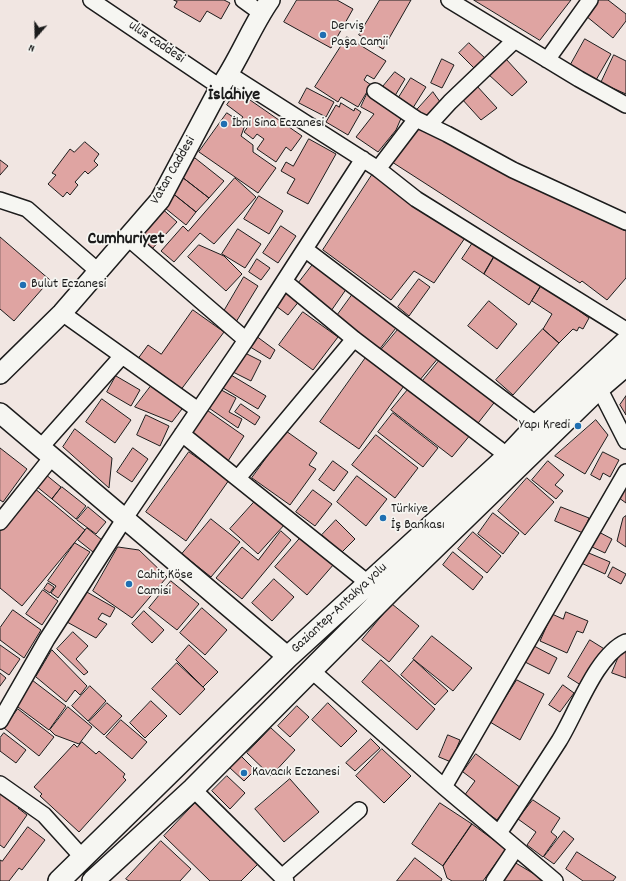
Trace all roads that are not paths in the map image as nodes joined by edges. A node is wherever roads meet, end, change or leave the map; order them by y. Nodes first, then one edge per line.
1 (91, 0) edge
2 (243, 0) edge
3 (449, 0) edge
4 (590, 0) edge
5 (266, 6) edge
6 (515, 40) junction
7 (547, 60) junction
8 (225, 80) junction
9 (375, 91) dead end
10 (626, 105) edge
11 (422, 122) junction
12 (363, 159) junction
13 (378, 169) junction
14 (0, 200) edge
15 (626, 222) edge
16 (128, 238) junction
17 (306, 250) junction
18 (99, 272) junction
19 (284, 281) junction
20 (62, 314) junction
21 (626, 330) edge
22 (354, 339) junction
23 (246, 340) junction
24 (626, 342) edge
25 (122, 356) junction
26 (626, 365) edge
27 (0, 374) edge
28 (599, 388) junction
29 (198, 410) junction
30 (0, 412) edge
31 (537, 426) junction
32 (182, 434) junction
33 (626, 442) edge
34 (46, 452) junction
35 (508, 456) junction
36 (626, 472) edge
37 (238, 478) junction
38 (125, 518) junction
39 (0, 522) edge
40 (368, 583) junction
41 (626, 642) edge
42 (288, 657) junction
43 (311, 670) junction
44 (0, 721) edge
45 (0, 784) edge
46 (444, 787) junction
47 (192, 789) junction
48 (359, 810) dead end
49 (499, 833) junction
50 (516, 848) junction
51 (83, 858) junction
52 (284, 878) edge
53 (101, 879) edge
54 (59, 881) edge
55 (494, 881) edge
56 (556, 881) edge

1 - 8 street, ulus caddesi
2 - 5 street
3 - 6 street
4 - 7 street
5 - 8 street, Vatan Caddesi
6 - 7 street
6 - 11 street
7 - 10 street
8 - 12 street, ulus caddesi
8 - 16 street, Vatan Caddesi
9 - 11 street
11 - 13 street
11 - 15 street
12 - 13 street, ulus caddesi
12 - 17 street
13 - 21 street, ulus caddesi
14 - 18 street
16 - 18 street, Vatan Caddesi
16 - 23 street
17 - 19 street
17 - 31 street
18 - 20 street, Vatan Caddesi
19 - 22 street
19 - 23 street
20 - 25 street
20 - 27 street, Vatan Caddesi
22 - 35 street
22 - 37 street
23 - 29 street
24 - 31 main road, Gaziantep-Antakya yolu
25 - 29 street
25 - 34 street
26 - 28 main road, Gaziantep-Antakya yolu
28 - 33 street
28 - 43 main road, Gaziantep-Antakya yolu
29 - 32 street
30 - 34 street
31 - 35 main road, Gaziantep-Antakya yolu
32 - 37 street
32 - 38 street
34 - 38 street
34 - 39 street
35 - 40 main road, Gaziantep-Antakya yolu
36 - 46 street
37 - 40 street
38 - 42 street
38 - 44 street
40 - 42 main road, Gaziantep-Antakya yolu
41 - 49 street
42 - 51 main road, Gaziantep-Antakya yolu
43 - 46 street
43 - 47 main road, Gaziantep-Antakya yolu
45 - 51 street
46 - 49 street
47 - 52 street
47 - 53 main road, Gaziantep-Antakya yolu
48 - 52 street
49 - 50 street
50 - 55 street
50 - 56 street
51 - 54 main road, Gaziantep-Antakya yolu

